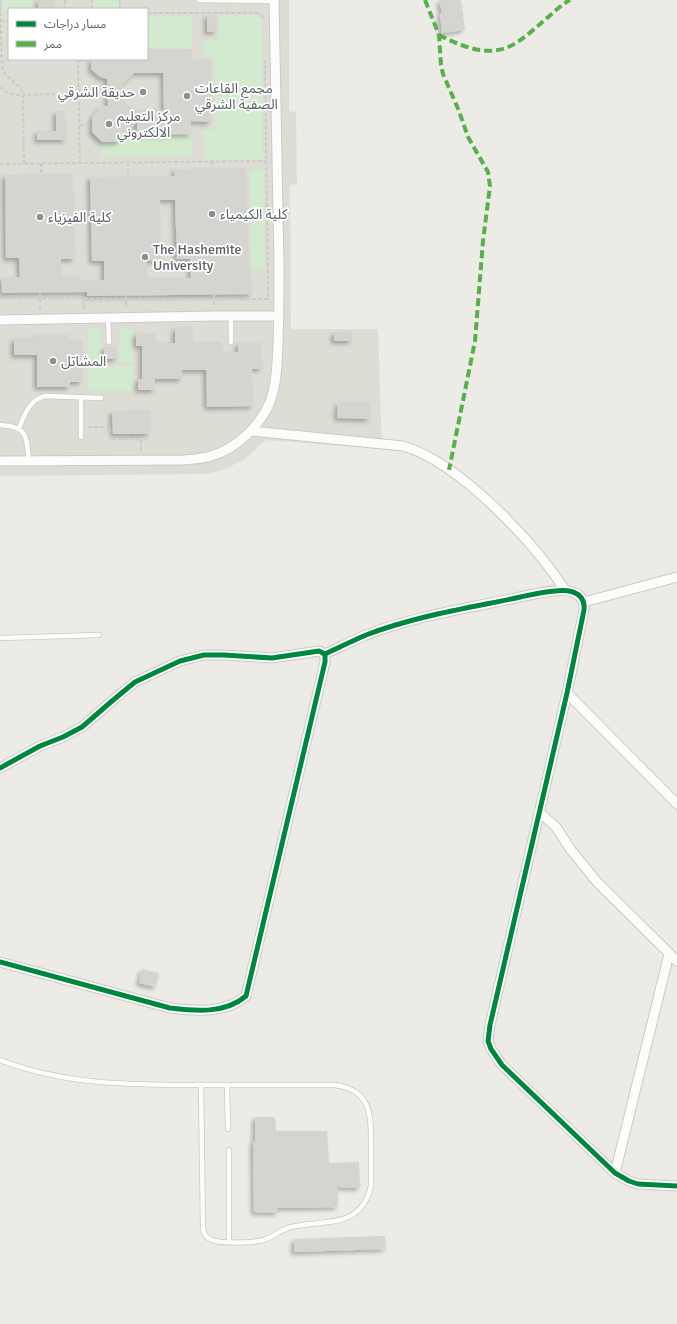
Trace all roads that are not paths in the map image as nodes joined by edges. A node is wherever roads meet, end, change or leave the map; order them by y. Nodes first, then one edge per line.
1 (198, 0) edge
2 (274, 0) edge
3 (231, 316) junction
4 (279, 316) junction
5 (108, 318) junction
6 (0, 320) edge
7 (109, 342) dead end
8 (230, 342) dead end
9 (81, 396) junction
10 (101, 398) dead end
11 (0, 425) edge
12 (19, 428) junction
13 (251, 431) junction
14 (81, 436) dead end
15 (0, 461) edge
16 (29, 461) junction
17 (677, 577) edge
18 (565, 590) junction
19 (584, 602) junction
20 (99, 635) dead end
21 (0, 638) edge
22 (324, 654) junction
23 (567, 693) junction
24 (0, 768) edge
25 (677, 804) edge
26 (540, 812) junction
27 (669, 954) junction
28 (677, 961) edge
29 (0, 962) edge
30 (0, 1060) edge
31 (201, 1085) junction
32 (228, 1085) junction
33 (228, 1129) dead end
34 (229, 1150) dead end
35 (615, 1173) junction
36 (677, 1186) edge
37 (229, 1242) junction

1 - 2 lane
2 - 4 street
3 - 4 street
3 - 5 street
3 - 8 lane
4 - 13 street
5 - 6 street
5 - 7 lane
9 - 10 lane
9 - 12 lane
9 - 14 lane
11 - 12 lane
12 - 16 lane
13 - 16 street
13 - 18 street
15 - 16 street
17 - 19 street
18 - 19 street
18 - 22 street
19 - 23 street
20 - 21 lane
22 - 24 street
22 - 29 street
23 - 25 street
23 - 26 street
26 - 27 street
26 - 35 street
27 - 28 street
27 - 35 street
30 - 31 lane
31 - 32 lane
31 - 37 lane
32 - 33 lane
32 - 37 lane
34 - 37 lane
35 - 36 street

